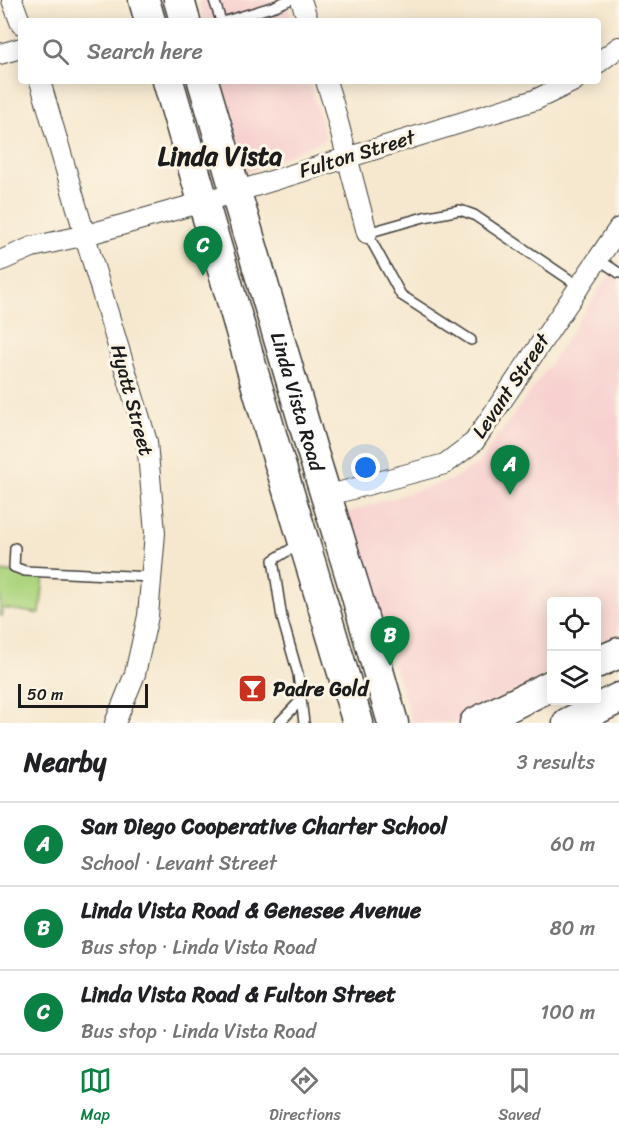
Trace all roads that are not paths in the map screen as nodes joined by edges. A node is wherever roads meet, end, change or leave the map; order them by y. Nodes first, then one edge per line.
1 (12, 0) edge
2 (144, 0) edge
3 (179, 0) edge
4 (214, 0) edge
5 (289, 0) edge
6 (301, 0) edge
7 (19, 18) edge
8 (149, 18) edge
9 (184, 18) edge
10 (220, 18) edge
11 (236, 18) edge
12 (307, 18) edge
13 (619, 47) edge
14 (18, 49) edge
15 (0, 54) edge
16 (601, 61) edge
17 (41, 84) edge
18 (169, 84) edge
19 (204, 84) edge
20 (327, 84) edge
21 (568, 84) edge
22 (347, 158) junction
23 (236, 191) junction
24 (203, 202) junction
25 (619, 228) edge
26 (366, 233) junction
27 (86, 235) junction
28 (598, 259) junction
29 (0, 261) edge
30 (619, 273) edge
31 (579, 286) junction
32 (471, 340) dead end
33 (326, 496) junction
34 (304, 541) junction
35 (15, 548) dead end
36 (152, 577) junction
37 (619, 653) edge
38 (601, 661) edge
39 (547, 687) edge
40 (619, 698) edge
41 (301, 699) junction
42 (115, 723) edge
43 (279, 723) edge
44 (304, 723) edge
45 (358, 723) edge
46 (393, 723) edge
47 (474, 723) edge
48 (568, 723) edge

1 - 7 street
2 - 8 main road
3 - 9 main road
4 - 10 lane
5 - 11 lane
6 - 12 street
13 - 16 street
14 - 15 street
17 - 27 street, Hyatt Street
18 - 24 main road, Linda Vista Road
19 - 23 main road, Linda Vista Road
20 - 22 street
21 - 22 street, Fulton Street
22 - 23 street, Fulton Street
22 - 26 street
23 - 24 street, Fulton Street
23 - 33 main road, Linda Vista Road
24 - 27 street, Fulton Street
24 - 34 main road, Linda Vista Road
25 - 28 street, Levant Street
26 - 31 lane
26 - 32 lane
27 - 29 street, Fulton Street
27 - 36 street, Hyatt Street
28 - 30 lane
28 - 31 street, Levant Street
31 - 33 street, Levant Street
33 - 46 main road, Linda Vista Road
34 - 41 lane
34 - 45 main road, Linda Vista Road
35 - 36 lane
36 - 42 street, Hyatt Street
37 - 38 main road
39 - 47 main road
40 - 48 main road
41 - 43 lane
41 - 44 lane

